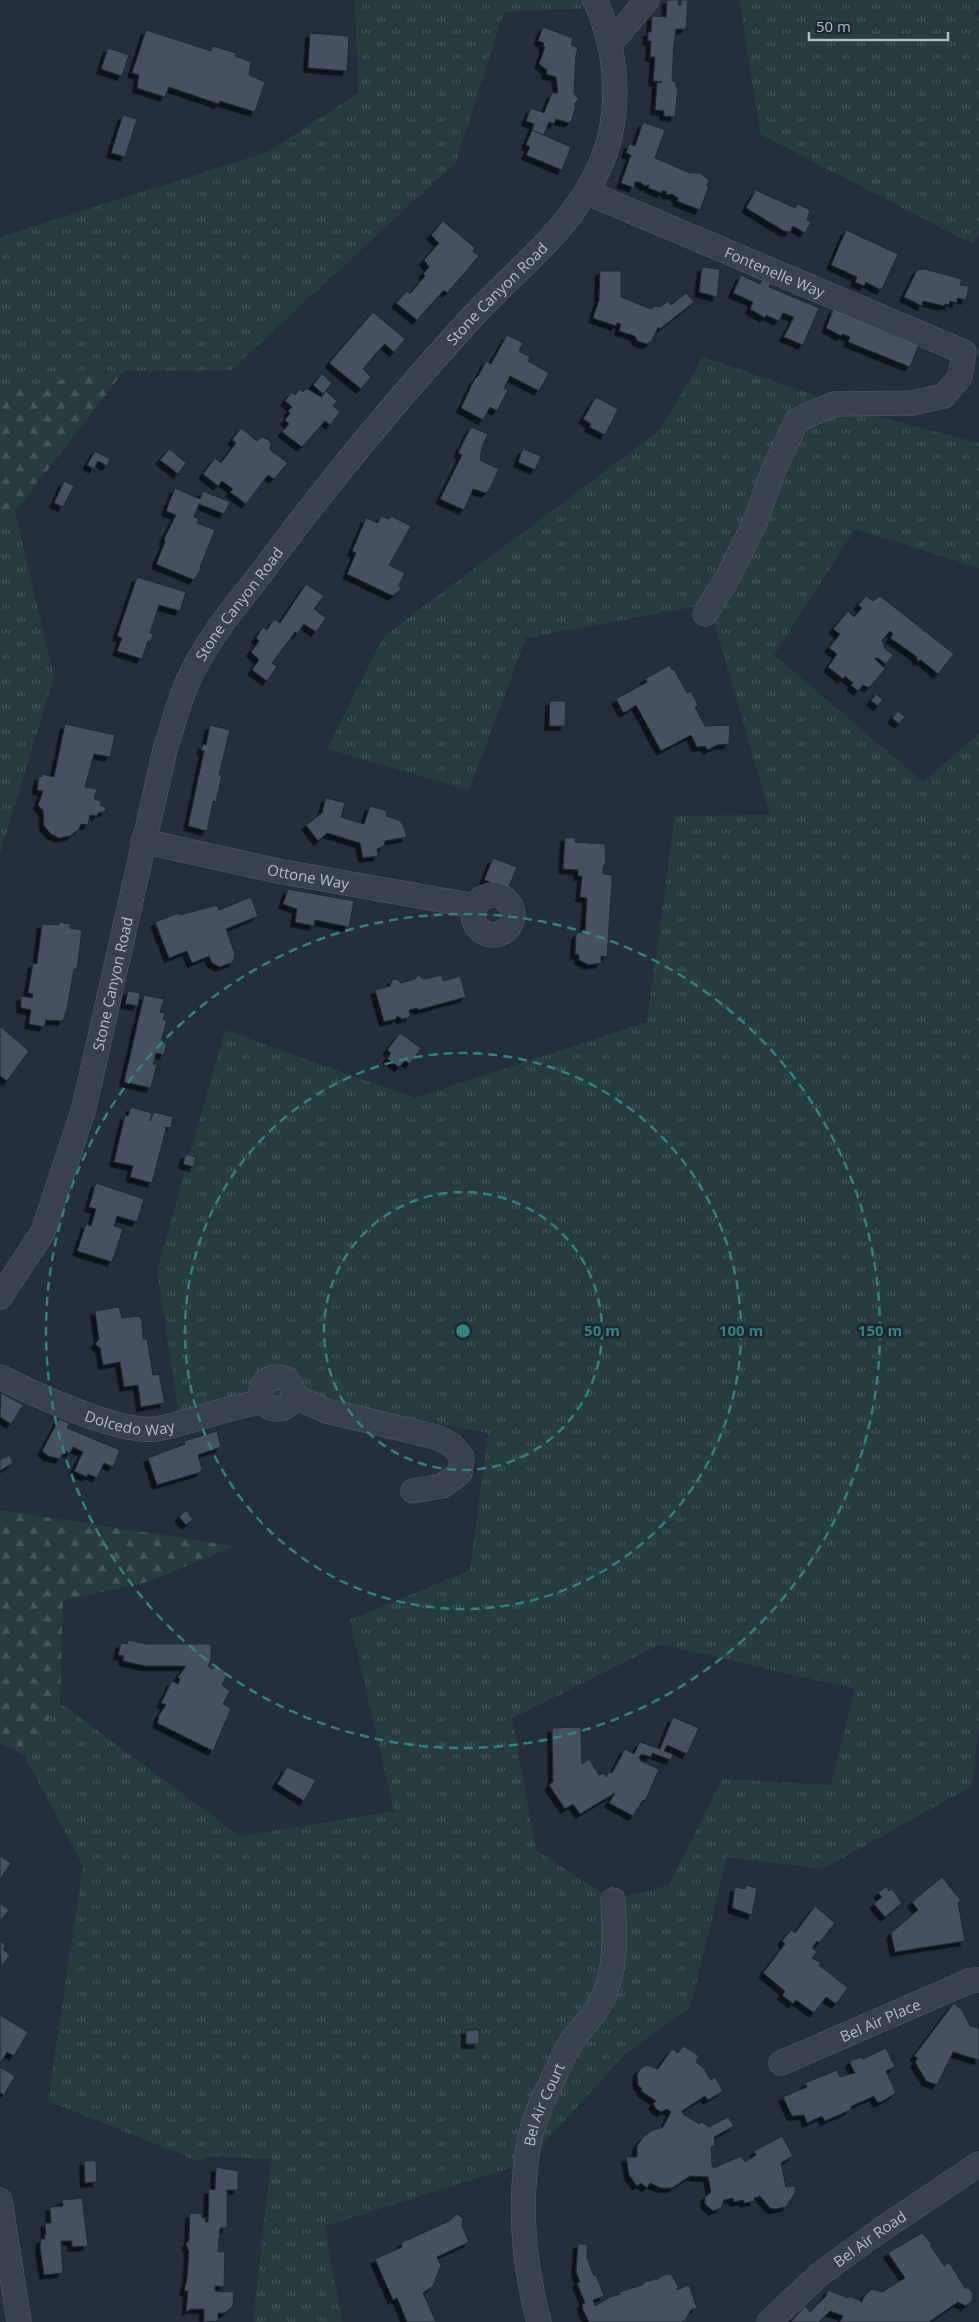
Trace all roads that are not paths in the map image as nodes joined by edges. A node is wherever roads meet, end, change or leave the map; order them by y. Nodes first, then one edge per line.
1 (595, 0) edge
2 (647, 0) edge
3 (610, 43) junction
4 (586, 192) junction
5 (705, 614) dead end
6 (143, 841) junction
7 (475, 906) dead end
8 (0, 1297) edge
9 (0, 1377) edge
10 (413, 1492) dead end
11 (613, 1900) dead end
12 (979, 1980) edge
13 (781, 2063) dead end
14 (979, 2164) edge
15 (0, 2200) edge
16 (19, 2322) edge
17 (539, 2322) edge
18 (769, 2322) edge

1 - 3 street, Stone Canyon Road
2 - 3 street
3 - 4 street, Stone Canyon Road
4 - 5 street, Fontenelle Way
4 - 6 street, Stone Canyon Road
6 - 7 street, Ottone Way
6 - 8 street, Stone Canyon Road
9 - 10 street, Dolcedo Way
11 - 17 street, Bel Air Court
12 - 13 street, Bel Air Place
14 - 18 street, Bel Air Road
15 - 16 street

